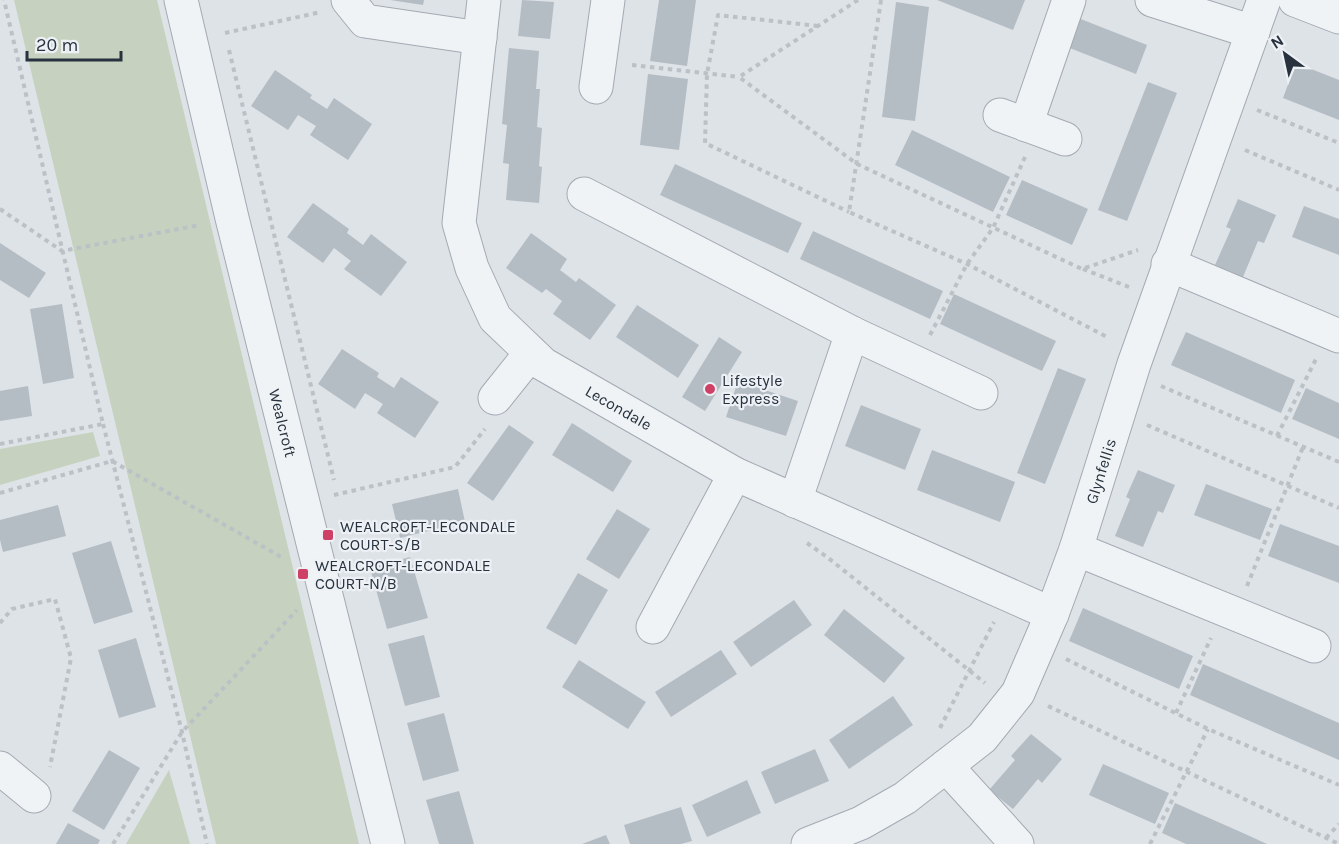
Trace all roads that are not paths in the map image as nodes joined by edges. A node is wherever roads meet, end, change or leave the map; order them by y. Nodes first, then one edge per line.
1 (181, 0) edge
2 (484, 0) edge
3 (608, 0) edge
4 (1069, 0) edge
5 (1152, 0) edge
6 (1264, 0) edge
7 (1295, 0) edge
8 (338, 3) edge
9 (1339, 17) edge
10 (1252, 32) junction
11 (480, 38) junction
12 (598, 74) road end
13 (1032, 127) road end
14 (584, 194) dead end
15 (1168, 264) junction
16 (852, 333) junction
17 (1328, 346) edge
18 (531, 353) junction
19 (981, 393) dead end
20 (495, 398) road end
21 (735, 474) junction
22 (795, 501) junction
23 (1076, 549) junction
24 (1052, 614) junction
25 (653, 627) dead end
26 (1314, 646) dead end
27 (946, 766) junction
28 (0, 768) edge
29 (34, 796) road end
30 (388, 844) edge
31 (808, 844) edge
32 (1017, 844) edge

1 - 30 street, Wealcroft
2 - 11 street, Lecondale
3 - 12 street
4 - 13 street
5 - 10 street
6 - 10 street, Glynfellis
7 - 9 street
8 - 11 street
10 - 15 street, Glynfellis
11 - 18 street, Lecondale
14 - 16 street
15 - 17 street
15 - 23 street, Glynfellis
16 - 19 street
16 - 22 street
18 - 20 street
18 - 21 street, Lecondale
21 - 22 street, Lecondale
21 - 25 street
22 - 24 street, Lecondale
23 - 24 street, Glynfellis
23 - 26 street
24 - 27 street, Glynfellis
27 - 31 street, Glynfellis
27 - 32 street
28 - 29 street

